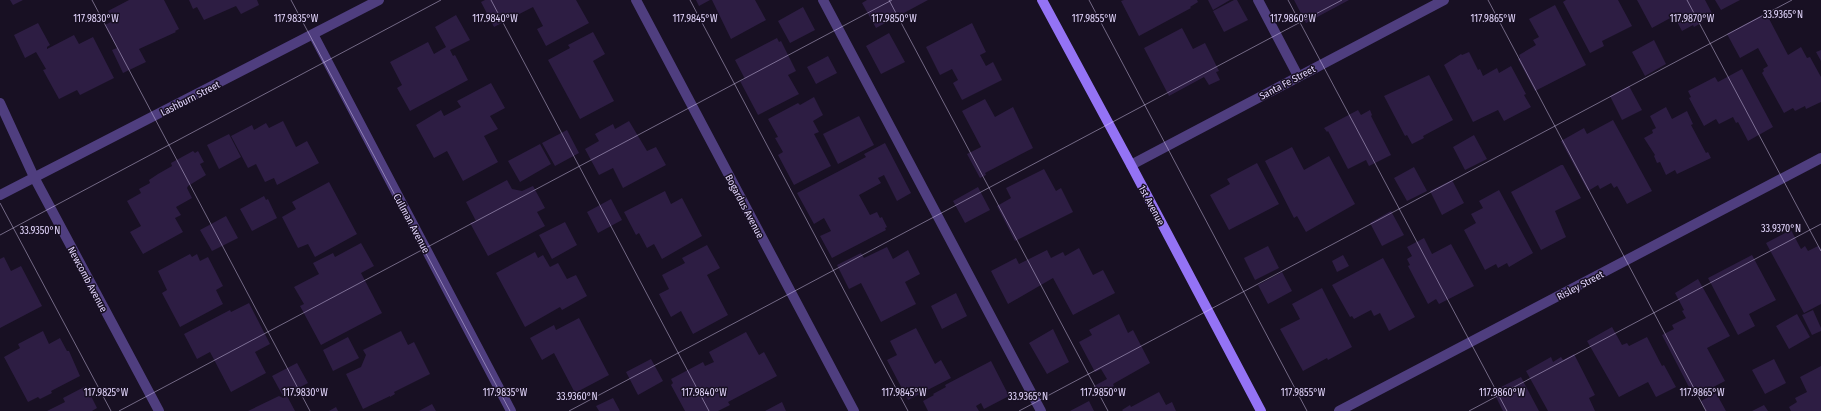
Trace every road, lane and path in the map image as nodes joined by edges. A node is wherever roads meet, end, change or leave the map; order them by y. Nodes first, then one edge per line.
1 (379, 0) edge
2 (636, 0) edge
3 (823, 0) edge
4 (1042, 0) edge
5 (1258, 0) edge
6 (1444, 0) edge
7 (313, 34) junction
8 (1298, 76) junction
9 (0, 103) edge
10 (1821, 158) edge
11 (1131, 165) junction
12 (34, 178) junction
13 (0, 195) edge
14 (159, 411) edge
15 (511, 411) edge
16 (854, 411) edge
17 (1041, 411) edge
18 (1261, 411) edge
19 (1339, 411) edge

1 - 7 street, Lashburn Street
2 - 16 street, Bogardus Avenue
3 - 17 street
4 - 11 main road, 1st Avenue
5 - 8 street
6 - 8 street, Santa Fe Street
7 - 12 street, Lashburn Street
7 - 15 street, Cullman Avenue
8 - 11 street, Santa Fe Street
9 - 12 street, Newcomb Avenue
10 - 19 street, Risley Street
11 - 18 main road, 1st Avenue
12 - 13 street, Lashburn Street
12 - 14 street, Newcomb Avenue

